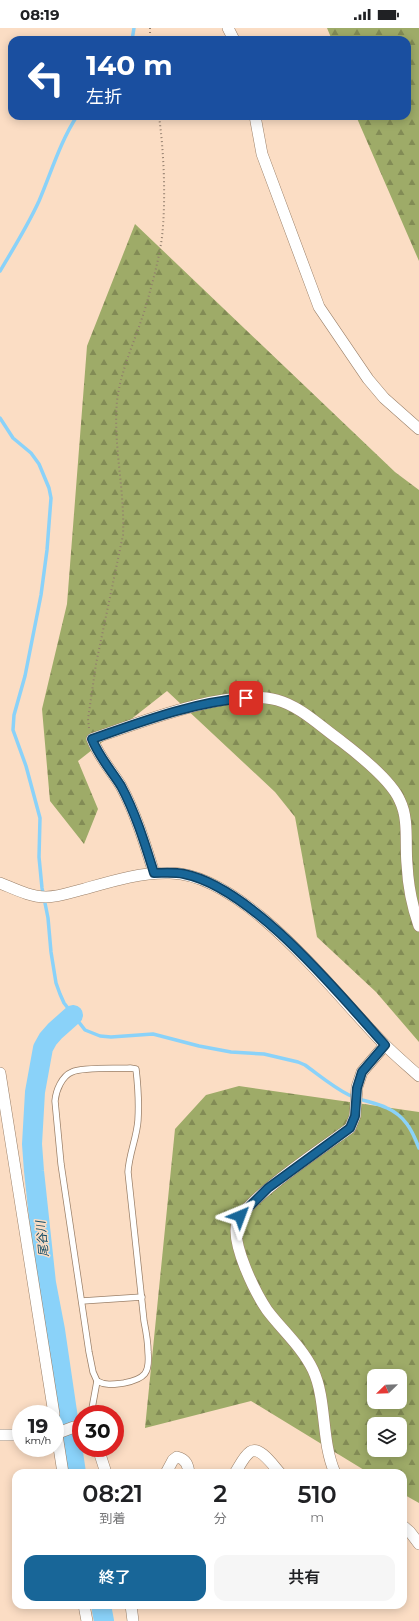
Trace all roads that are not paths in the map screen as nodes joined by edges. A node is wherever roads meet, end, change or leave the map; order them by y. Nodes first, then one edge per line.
1 (256, 120) edge
2 (419, 429) edge
3 (154, 873) junction
4 (0, 883) edge
5 (419, 926) edge
6 (385, 1045) junction
7 (0, 1073) edge
8 (419, 1076) edge
9 (142, 1297) junction
10 (82, 1301) junction
11 (97, 1381) junction
12 (53, 1405) edge
13 (93, 1405) edge
14 (0, 1435) edge
15 (12, 1435) edge
16 (60, 1457) edge
17 (101, 1457) edge
18 (62, 1469) edge
19 (105, 1469) edge
20 (168, 1469) edge
21 (188, 1469) edge
22 (238, 1469) edge
23 (276, 1469) edge
24 (334, 1469) edge
25 (407, 1529) edge
26 (419, 1544) edge
27 (85, 1609) edge
28 (131, 1609) edge
29 (87, 1621) edge
30 (133, 1621) edge

1 - 2 street
3 - 4 street
3 - 5 street
3 - 6 street
6 - 8 street
6 - 24 street
7 - 12 street
9 - 10 lane
9 - 10 lane
9 - 11 lane
10 - 11 lane
11 - 13 lane
14 - 15 street
16 - 18 street
17 - 19 street
20 - 21 street
22 - 23 street
25 - 26 street
27 - 29 street
28 - 30 street

